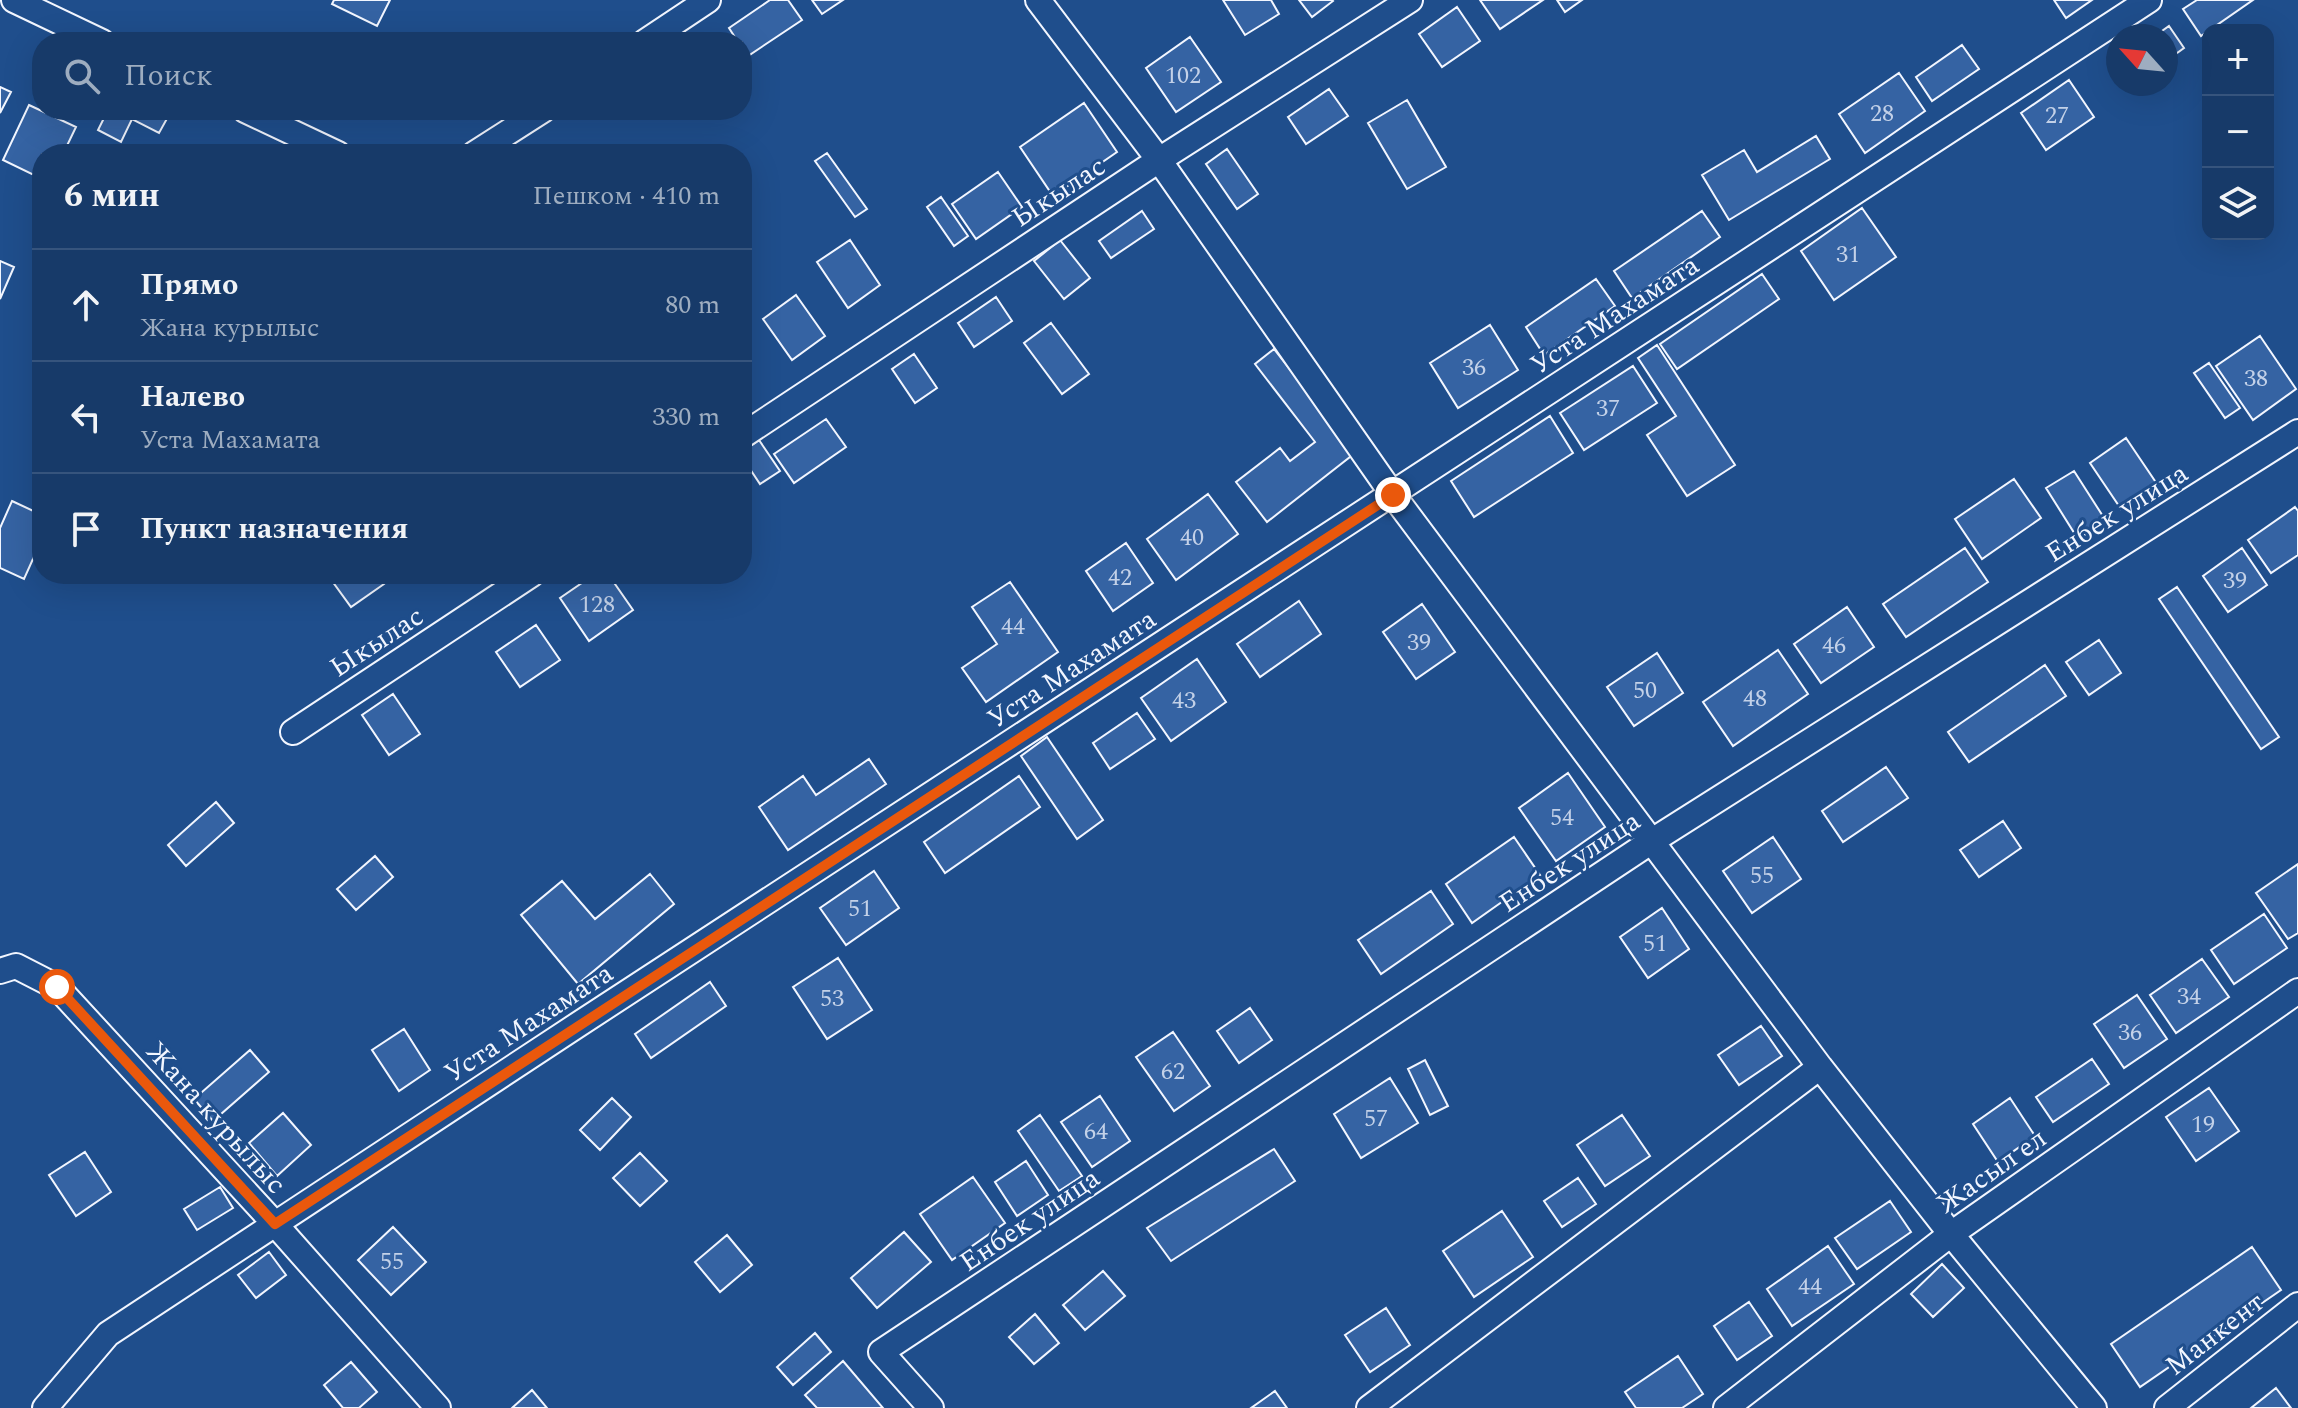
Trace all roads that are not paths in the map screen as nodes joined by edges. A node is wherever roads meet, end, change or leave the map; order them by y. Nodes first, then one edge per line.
1 (14, 0) edge
2 (708, 0) edge
3 (1038, 0) edge
4 (1410, 0) edge
5 (2149, 0) edge
6 (81, 32) edge
7 (660, 32) edge
8 (266, 120) edge
9 (527, 120) edge
10 (317, 144) edge
11 (490, 144) edge
12 (1159, 160) junction
13 (752, 429) edge
14 (2298, 432) edge
15 (1393, 495) junction
16 (517, 584) edge
17 (293, 732) dead end
18 (1652, 841) junction
19 (0, 971) edge
20 (2298, 991) edge
21 (1820, 1067) junction
22 (275, 1224) junction
23 (1951, 1234) junction
24 (2298, 1305) edge
25 (45, 1408) edge
26 (438, 1408) edge
27 (931, 1408) edge
28 (1369, 1408) edge
29 (1726, 1408) edge
30 (2094, 1408) edge
31 (2167, 1408) edge

1 - 6 street
2 - 7 street
3 - 12 street
4 - 12 street, Ыкылас
5 - 15 street, Уста Махамата
8 - 10 street
9 - 11 street
12 - 13 street, Ыкылас
12 - 15 street
14 - 18 street, Енбек улица
15 - 18 street
15 - 22 street, Уста Махамата
16 - 17 street, Ыкылас
18 - 21 street
18 - 27 street, Енбек улица
19 - 22 street, Жана курылыс
20 - 23 street, Жасыл ел
21 - 23 street
21 - 28 street
22 - 25 street, Уста Махамата
22 - 26 street, Жана курылыс
23 - 29 street, Жасыл ел
23 - 30 street
24 - 31 street, Манкент

